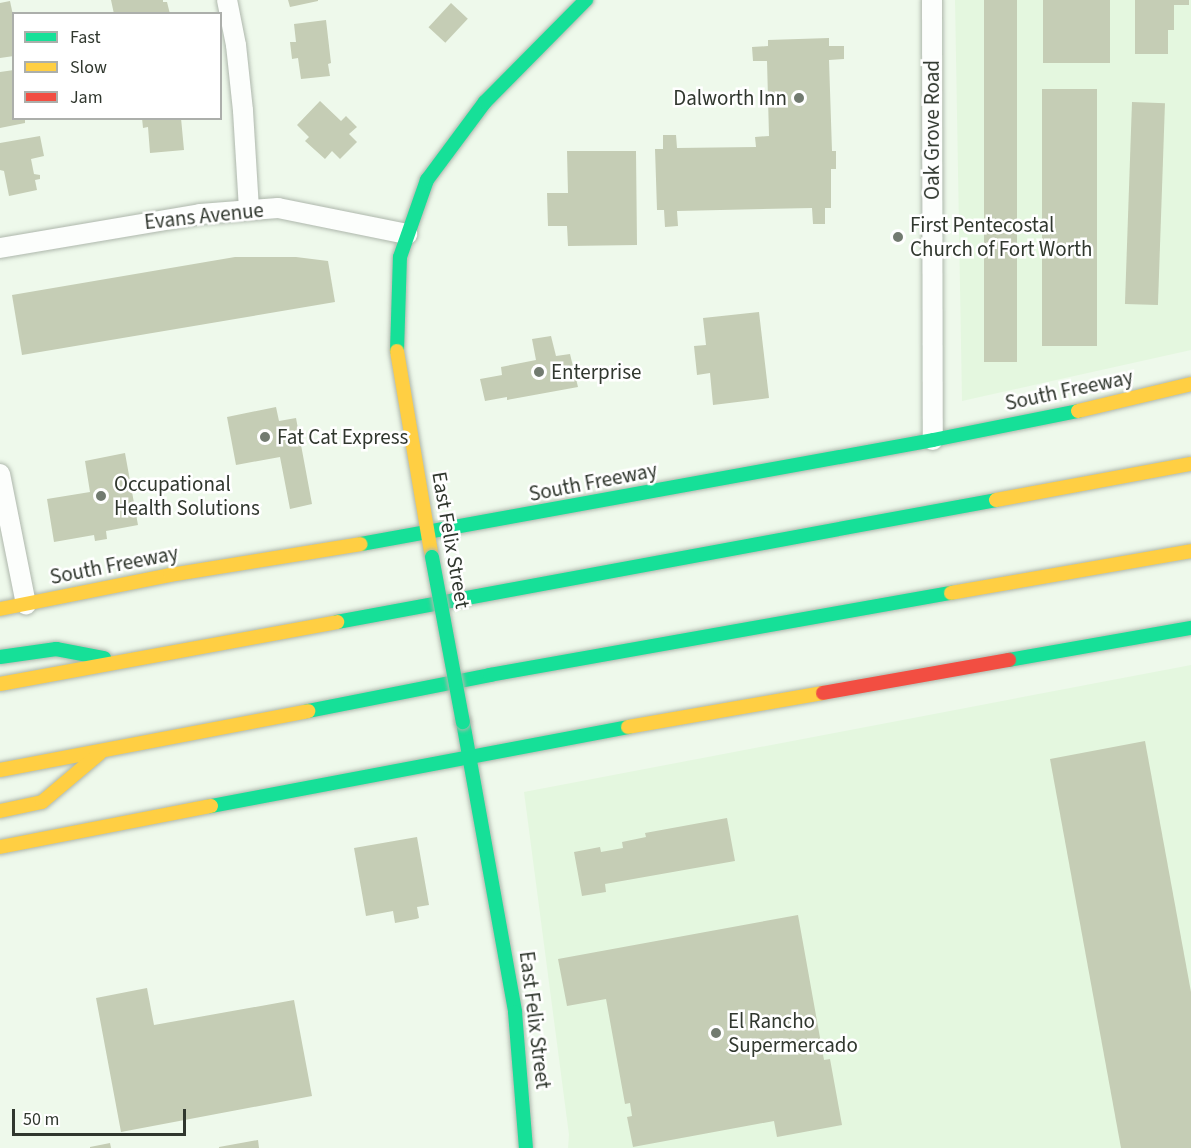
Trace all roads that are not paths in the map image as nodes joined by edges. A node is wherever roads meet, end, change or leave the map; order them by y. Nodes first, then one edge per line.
1 (227, 0) edge
2 (586, 0) edge
3 (932, 0) edge
4 (249, 210) junction
5 (407, 234) junction
6 (0, 248) edge
7 (1191, 384) edge
8 (933, 440) junction
9 (1191, 464) edge
10 (0, 474) edge
11 (428, 534) junction
12 (1191, 551) edge
13 (26, 604) junction
14 (0, 609) edge
15 (1191, 628) edge
16 (0, 657) edge
17 (123, 661) junction
18 (0, 684) edge
19 (100, 753) junction
20 (469, 754) junction
21 (0, 770) edge
22 (0, 811) edge
23 (0, 847) edge
24 (525, 1148) edge

1 - 4 street
2 - 5 main road, East Felix Street
3 - 8 street, Oak Grove Road
4 - 5 street, Evans Avenue
4 - 6 street, Evans Avenue
5 - 11 main road, East Felix Street
7 - 8 main road, South Freeway
8 - 11 main road, South Freeway
9 - 17 main road
10 - 13 street
11 - 13 main road, South Freeway
11 - 20 main road, East Felix Street, bridge
12 - 19 main road
13 - 14 main road, South Freeway
15 - 20 main road
16 - 17 main road
17 - 18 main road
19 - 21 main road
19 - 22 main road
20 - 23 main road
20 - 24 main road, East Felix Street

